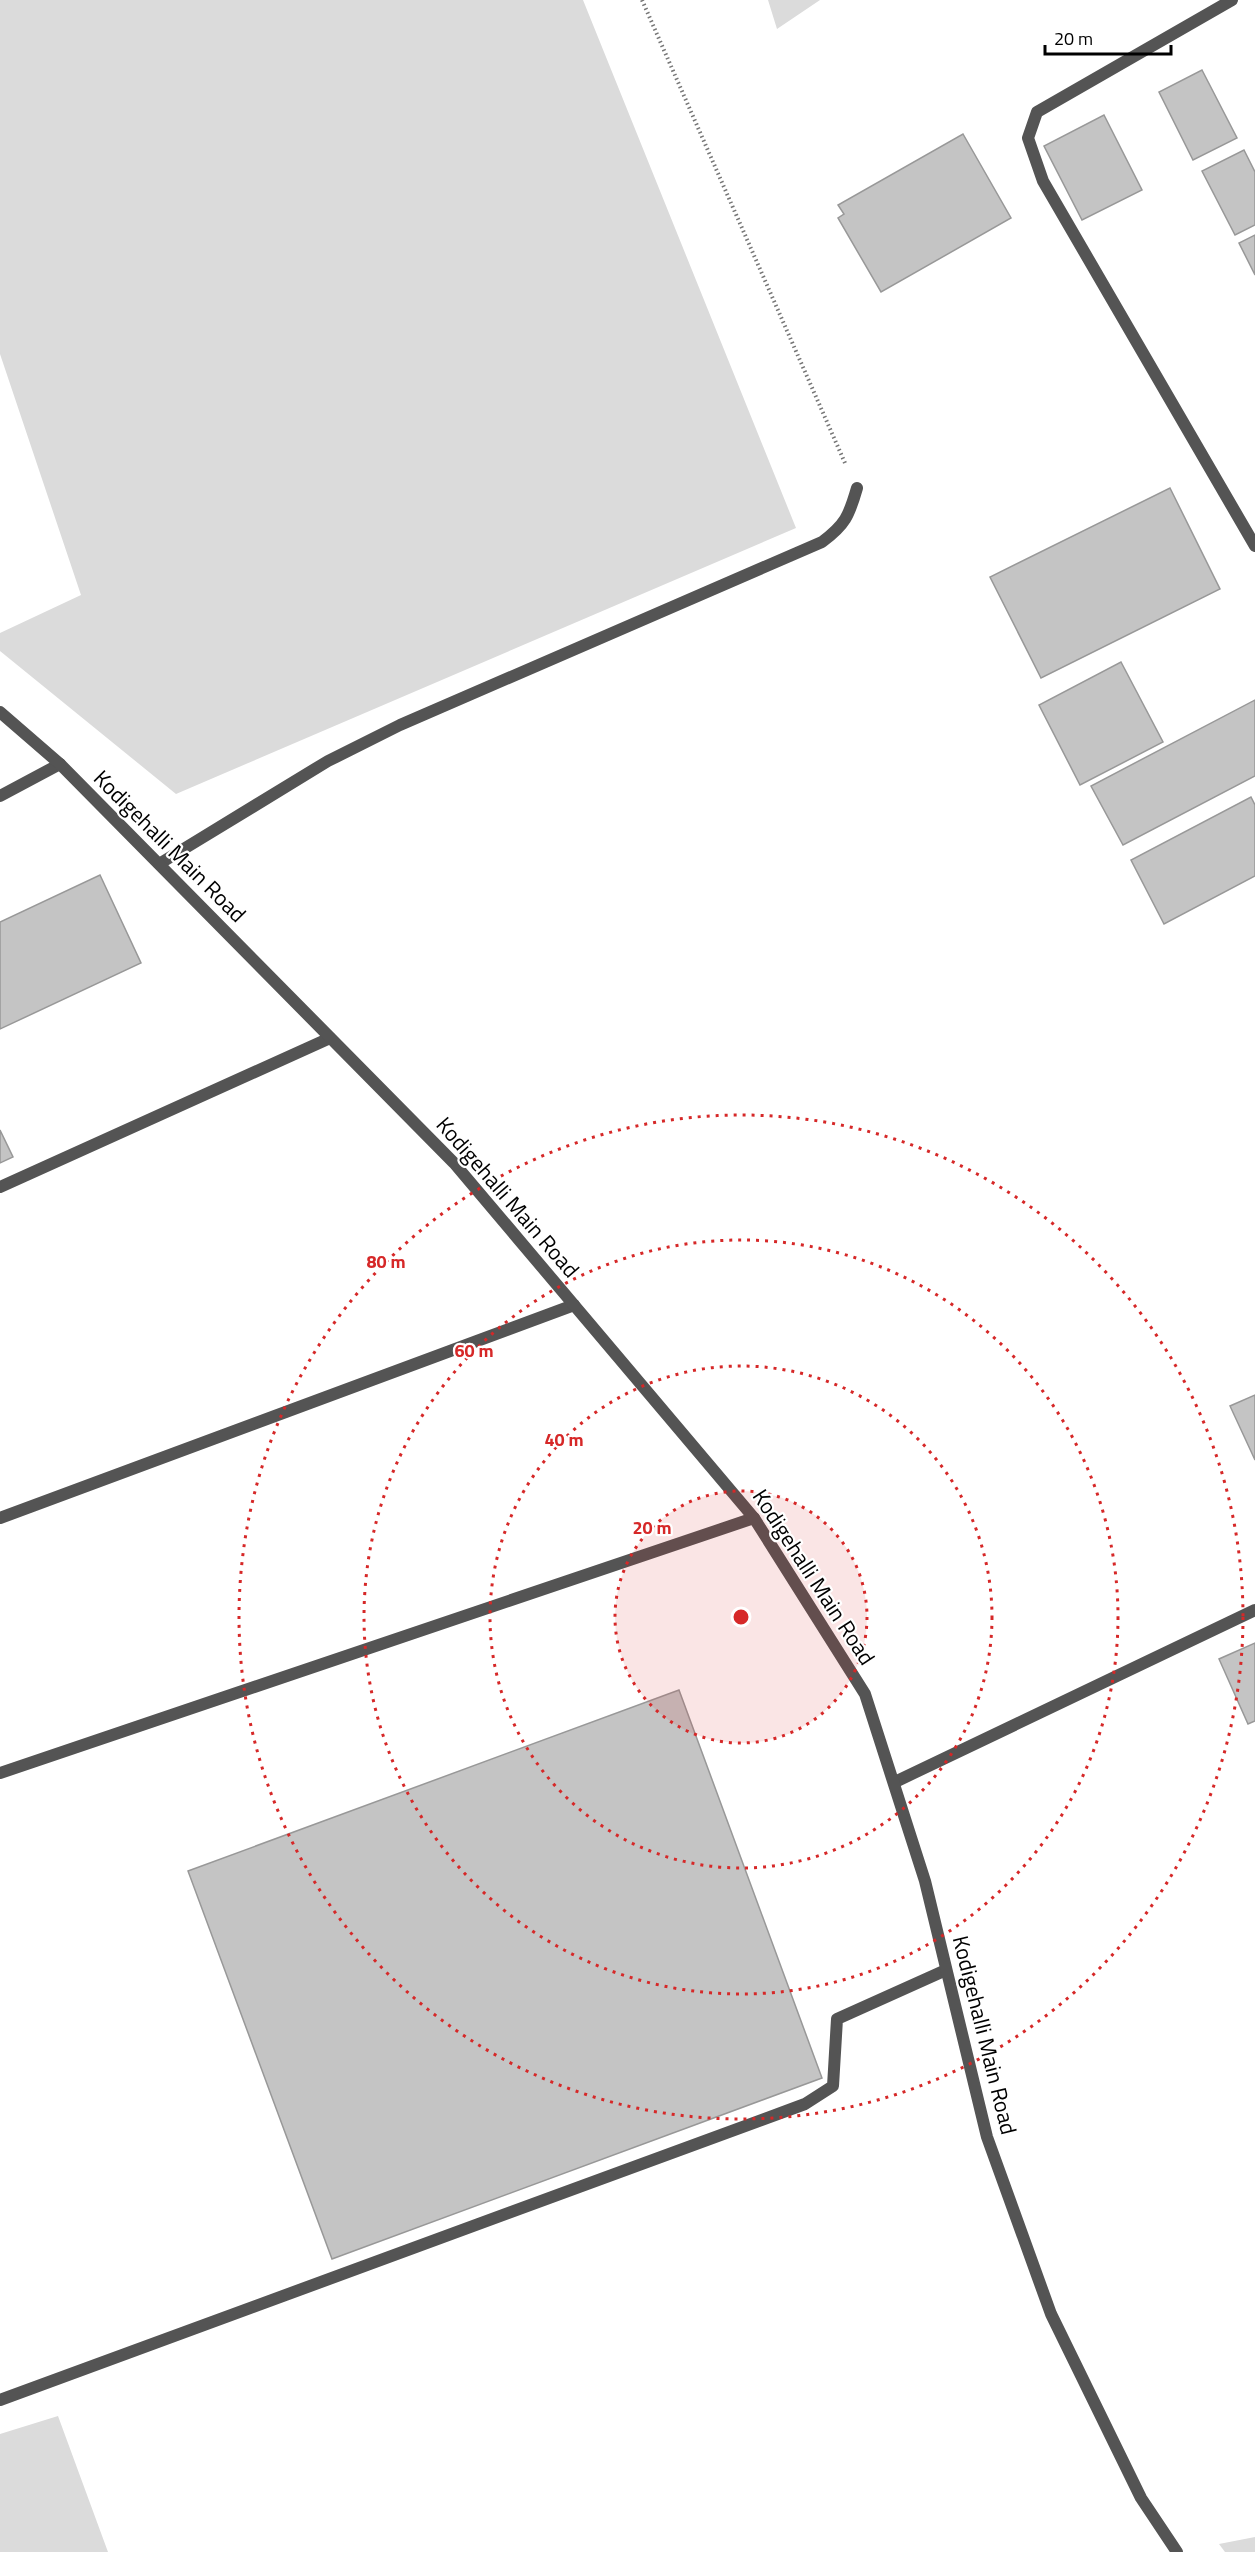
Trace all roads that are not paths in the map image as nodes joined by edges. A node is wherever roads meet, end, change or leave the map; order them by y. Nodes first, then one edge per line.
1 (1232, 0) edge
2 (857, 488) road end
3 (1255, 546) edge
4 (0, 712) edge
5 (60, 764) junction
6 (0, 796) edge
7 (159, 864) junction
8 (330, 1038) junction
9 (0, 1187) edge
10 (574, 1305) junction
11 (0, 1518) edge
12 (754, 1518) junction
13 (1255, 1610) edge
14 (0, 1773) edge
15 (895, 1782) junction
16 (946, 1970) junction
17 (0, 2400) edge
18 (1177, 2552) edge

1 - 3 street
2 - 7 street
4 - 5 street, Kodigehalli Main Road
5 - 6 street
5 - 7 street, Kodigehalli Main Road
7 - 8 street, Kodigehalli Main Road
8 - 9 street
8 - 10 street, Kodigehalli Main Road
10 - 11 street
10 - 12 street, Kodigehalli Main Road
12 - 14 street
12 - 15 street, Kodigehalli Main Road
13 - 15 street
15 - 16 street, Kodigehalli Main Road
16 - 17 street
16 - 18 street, Kodigehalli Main Road

